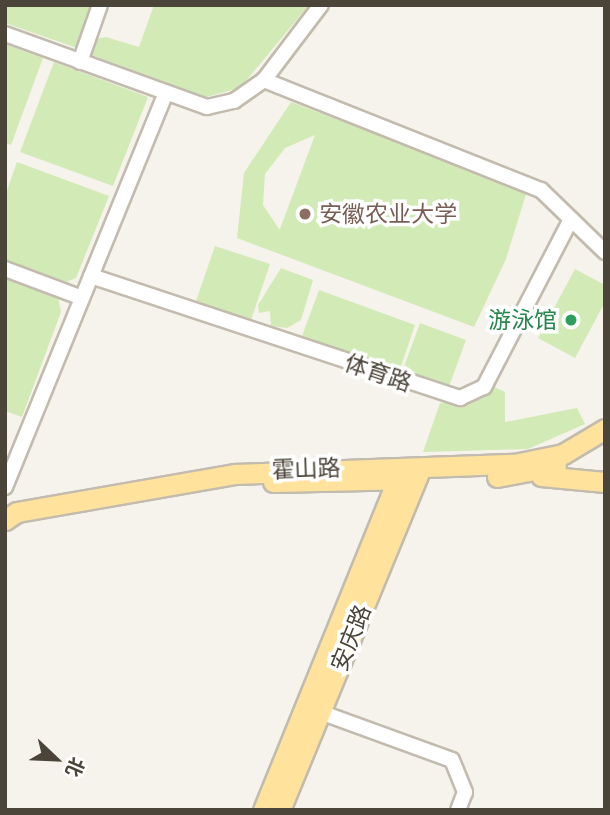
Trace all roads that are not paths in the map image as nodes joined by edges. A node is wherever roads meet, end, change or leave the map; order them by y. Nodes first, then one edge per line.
1 (100, 5) edge
2 (321, 5) edge
3 (5, 34) edge
4 (80, 62) junction
5 (264, 80) junction
6 (165, 95) junction
7 (571, 219) junction
8 (605, 252) edge
9 (5, 269) edge
10 (91, 276) junction
11 (82, 298) junction
12 (605, 429) edge
13 (605, 442) edge
14 (409, 473) junction
15 (526, 476) junction
16 (605, 482) edge
17 (5, 487) edge
18 (5, 520) edge
19 (5, 534) edge
20 (320, 712) junction
21 (263, 810) edge
22 (280, 810) edge
23 (458, 810) edge

1 - 4 street
2 - 5 street
3 - 4 street
4 - 6 street
5 - 6 street
5 - 7 street
6 - 10 street
7 - 8 street
7 - 10 street, 体育路
9 - 11 street
10 - 11 street
11 - 17 street
12 - 14 main road, 霍山路
13 - 15 main road, 霍山路
14 - 15 main road, 霍山路
14 - 18 main road, 霍山路
14 - 19 main road, 霍山路
14 - 20 main road, 安庆路
14 - 21 main road, 安庆路
15 - 16 main road
20 - 22 main road, 安庆路
20 - 23 street

